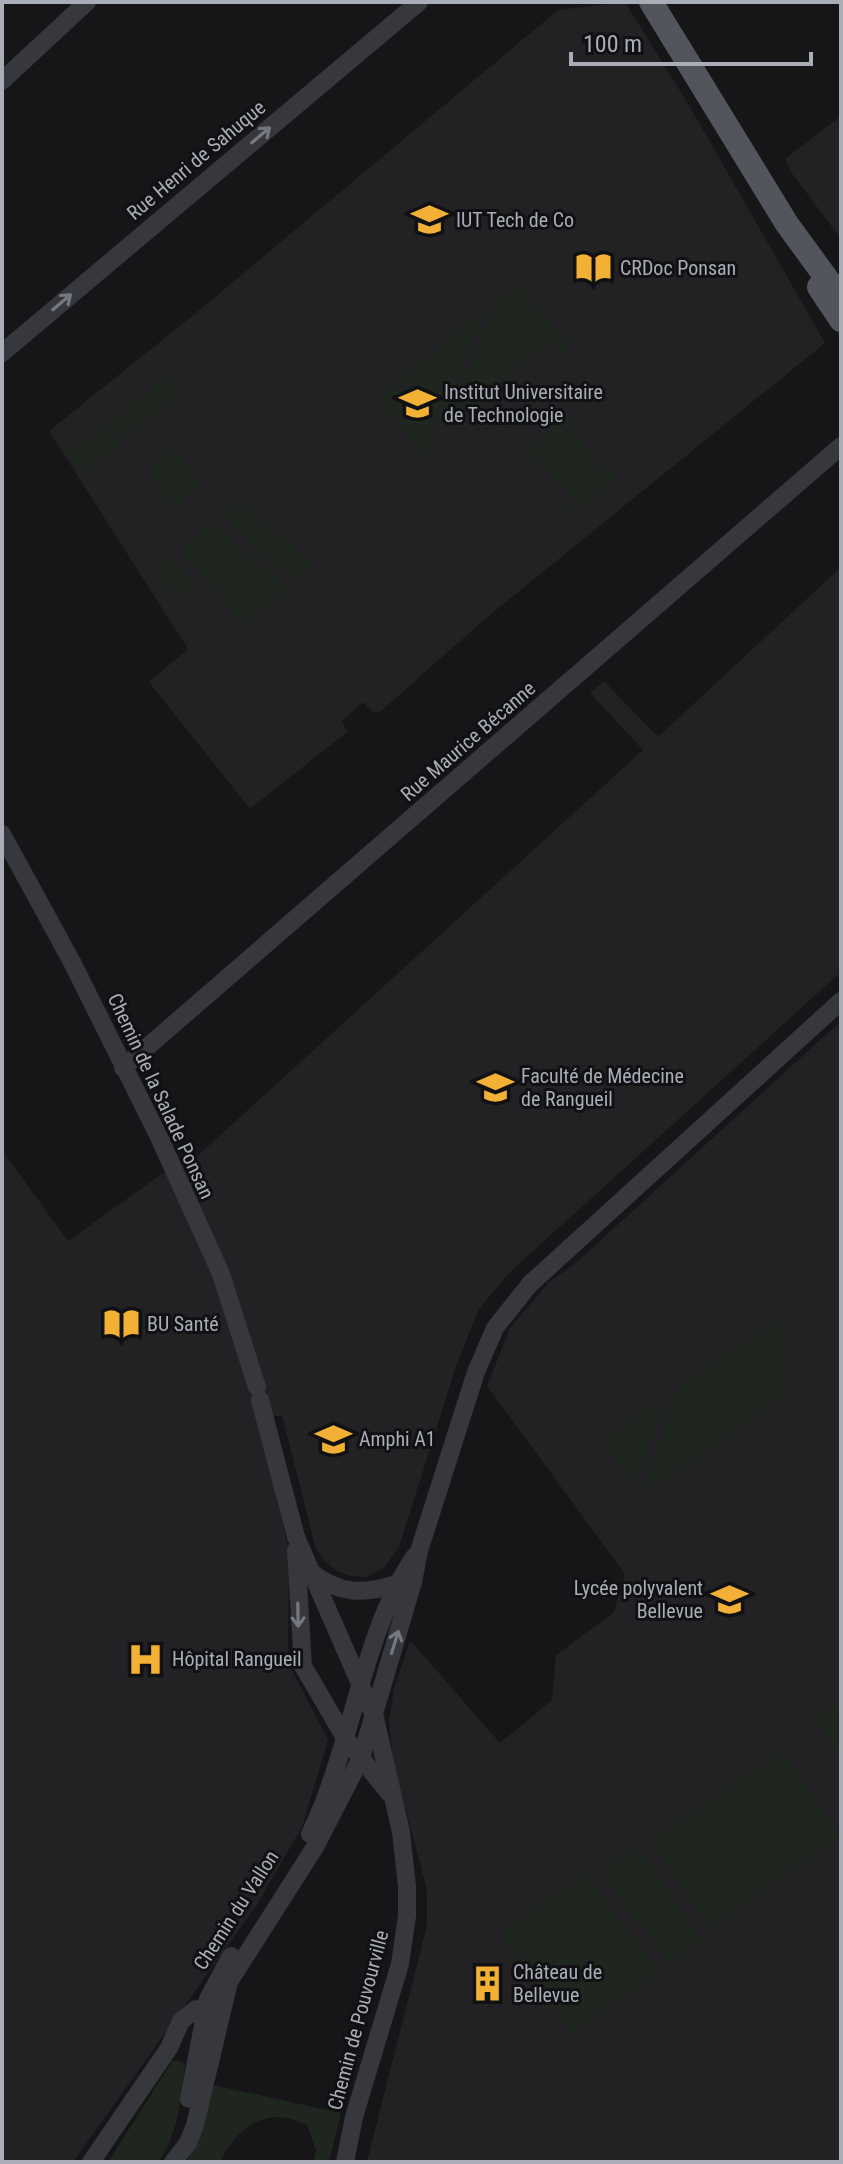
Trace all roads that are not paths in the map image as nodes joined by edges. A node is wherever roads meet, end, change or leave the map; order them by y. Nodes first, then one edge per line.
1 (419, 2) edge
2 (651, 2) edge
3 (83, 3) edge
4 (2, 81) edge
5 (787, 224) junction
6 (841, 298) edge
7 (841, 320) edge
8 (2, 353) edge
9 (841, 446) edge
10 (2, 834) edge
11 (841, 1001) edge
12 (123, 1068) junction
13 (296, 1537) junction
14 (419, 1551) junction
15 (311, 1572) junction
16 (396, 1584) junction
17 (362, 1689) junction
18 (375, 1718) junction
19 (345, 1738) junction
20 (361, 1758) junction
21 (391, 1795) junction
22 (210, 2025) junction
23 (174, 2161) edge
24 (91, 2162) edge
25 (345, 2162) edge

8 -> 1 street, Rue Henri de Sahuque
2 - 5 main road
3 - 4 street
5 - 6 main road
5 - 7 main road
9 - 12 street, Rue Maurice Bécanne
10 - 12 street, Chemin de la Salade Ponsan
11 - 14 street
12 - 13 street, Chemin de la Salade Ponsan
13 - 15 street, Chemin de la Salade Ponsan
13 -> 19 street, Chemin de la Salade Ponsan
14 - 16 street, Chemin du Vallon
18 -> 14 street, Chemin du Vallon
15 - 16 street
15 - 17 street, Chemin de la Salade Ponsan
16 - 17 street, Chemin du Vallon
17 - 18 street, Chemin de Pouvourville
17 - 19 street, Chemin du Vallon
18 - 20 street, Chemin du Vallon
18 - 21 street, Chemin de Pouvourville
19 - 20 street, Chemin de Pouvourville
19 - 22 street, Chemin du Vallon
20 - 21 street, Chemin de Pouvourville
20 - 22 street, Chemin du Vallon
21 - 25 street, Chemin de Pouvourville
22 - 23 street, Chemin du Vallon
22 - 24 street

